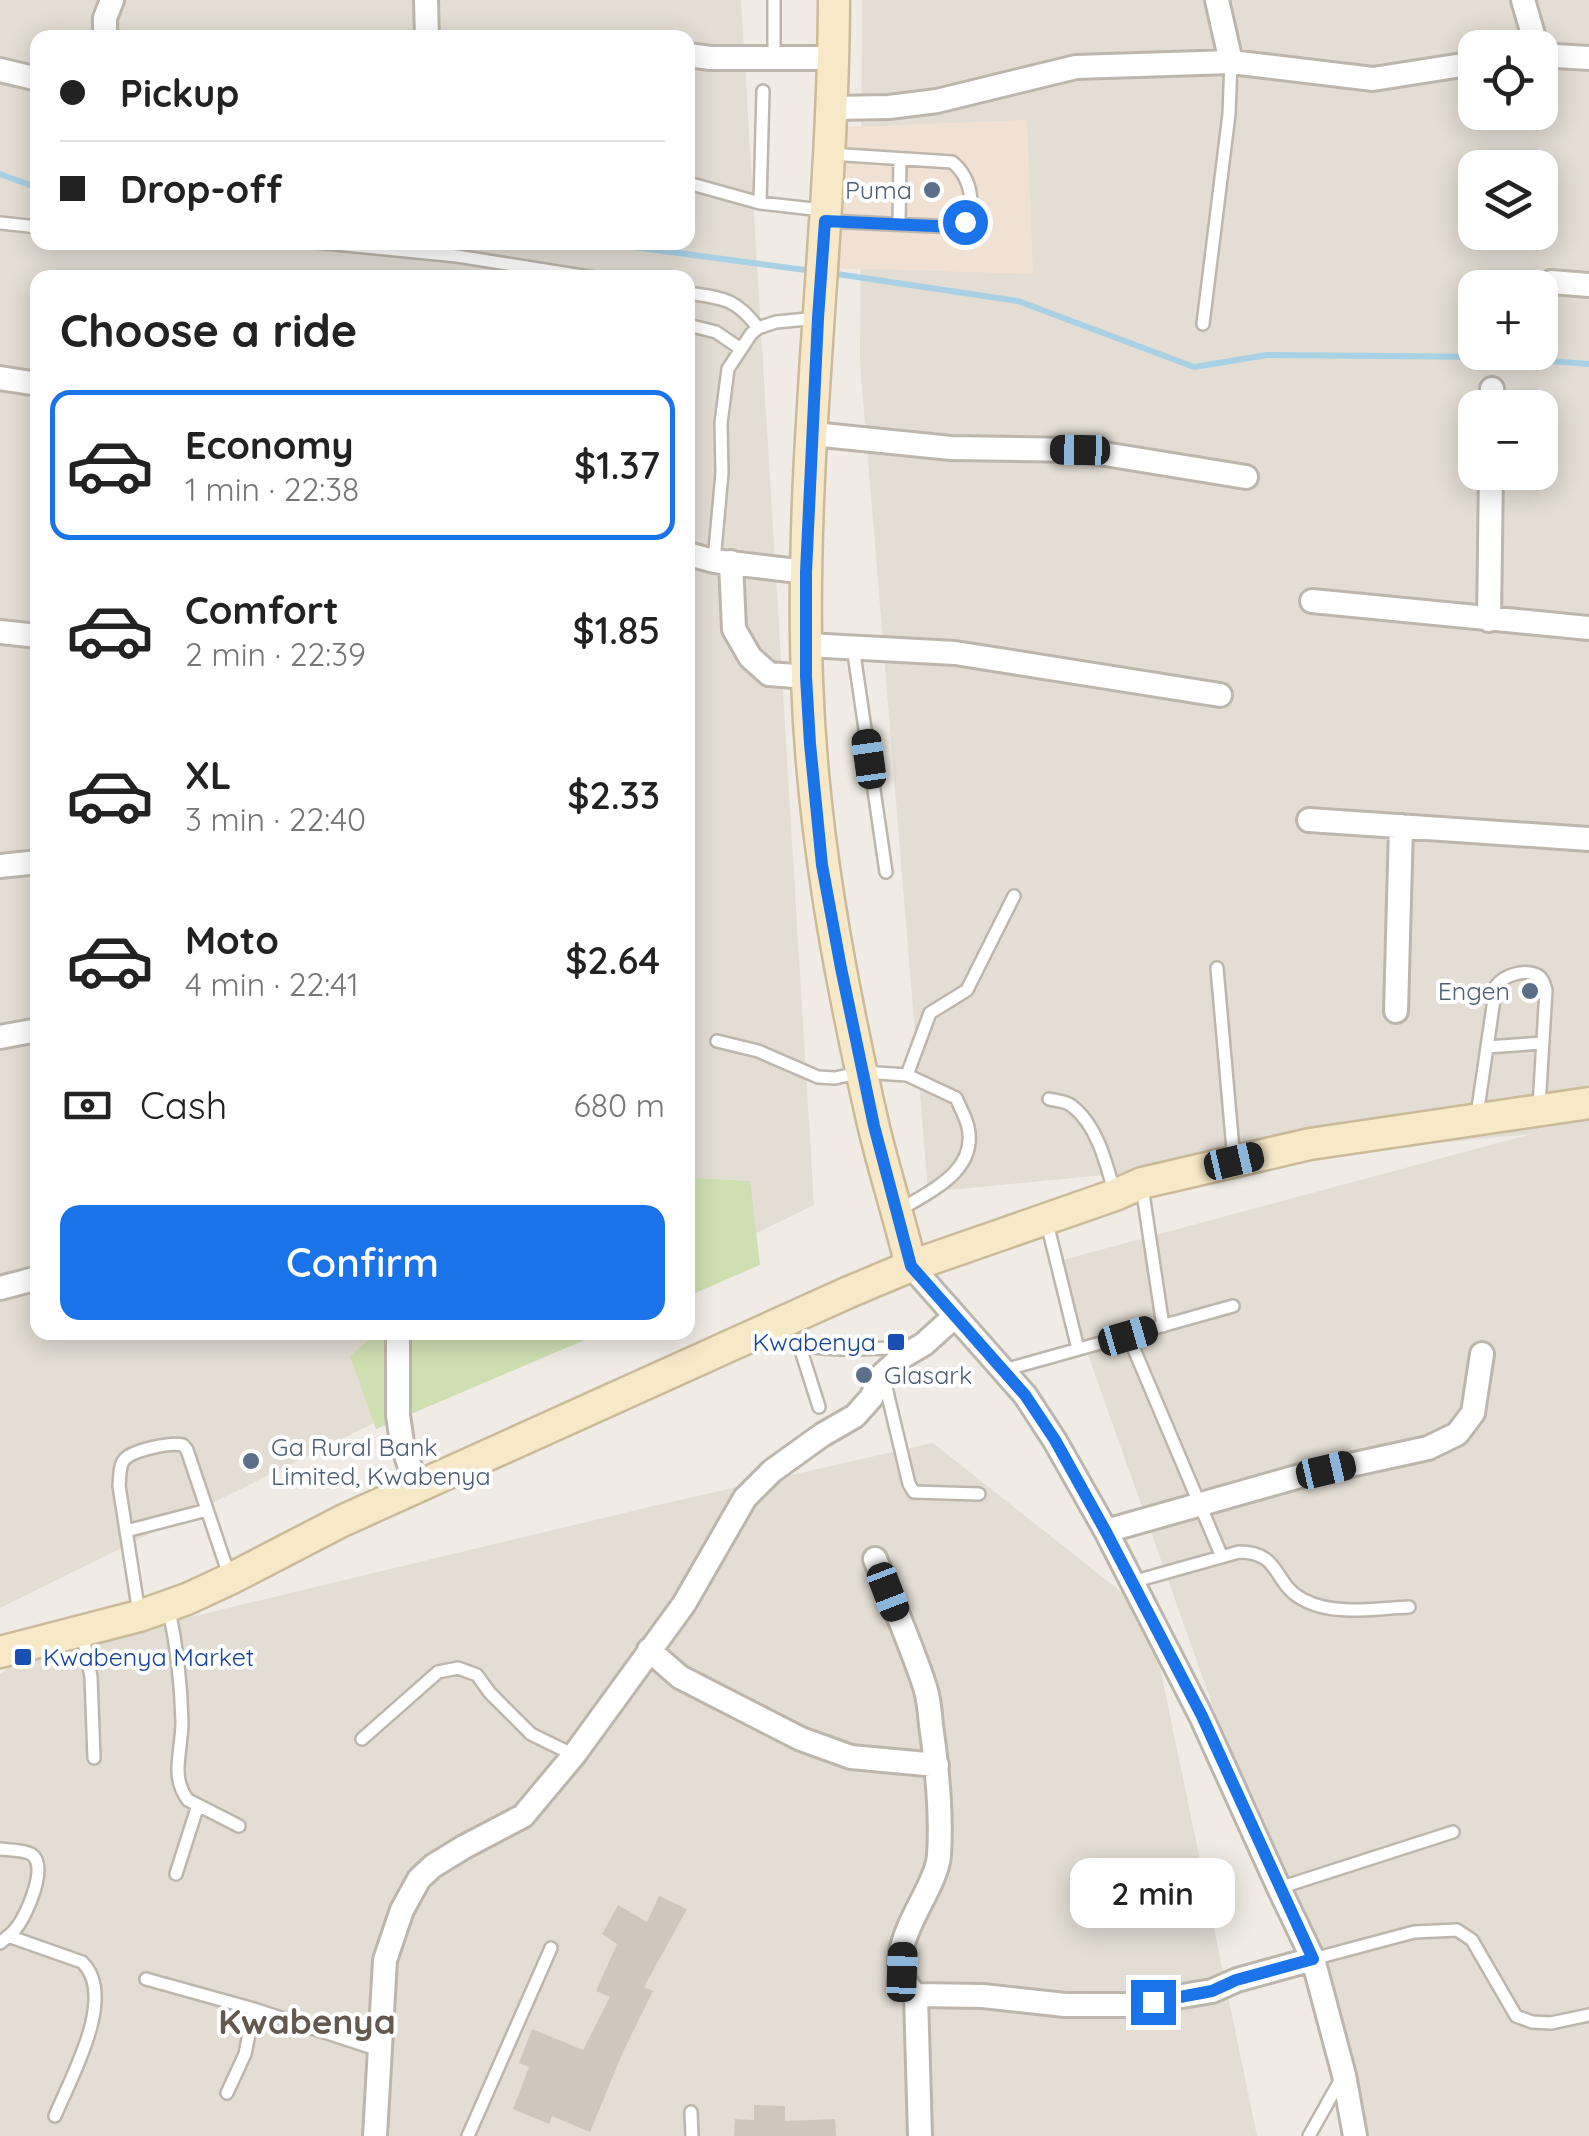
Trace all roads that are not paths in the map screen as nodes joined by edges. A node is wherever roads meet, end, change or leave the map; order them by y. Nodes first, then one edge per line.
1 (112, 0) edge
2 (426, 0) edge
3 (774, 0) edge
4 (834, 0) edge
5 (1216, 0) edge
6 (1524, 0) edge
7 (104, 30) edge
8 (427, 30) edge
9 (1532, 30) edge
10 (695, 56) edge
11 (774, 56) junction
12 (1558, 56) edge
13 (834, 58) junction
14 (1589, 58) edge
15 (1231, 62) junction
16 (1458, 66) edge
17 (0, 70) edge
18 (30, 78) edge
19 (763, 92) dead end
20 (833, 108) junction
21 (830, 154) junction
22 (900, 159) junction
23 (695, 185) edge
24 (760, 203) junction
25 (0, 223) edge
26 (899, 224) junction
27 (30, 225) edge
28 (825, 227) junction
29 (396, 250) edge
30 (545, 270) edge
31 (1558, 283) edge
32 (1589, 285) edge
33 (695, 295) edge
34 (818, 309) junction
35 (1203, 324) dead end
36 (695, 327) edge
37 (758, 328) junction
38 (741, 349) junction
39 (0, 378) edge
40 (30, 383) edge
41 (812, 434) junction
42 (1246, 477) dead end
43 (1491, 490) edge
44 (695, 556) edge
45 (723, 562) junction
46 (806, 572) junction
47 (1312, 602) dead end
48 (1489, 620) junction
49 (1589, 628) edge
50 (0, 632) edge
51 (30, 635) edge
52 (806, 645) junction
53 (853, 647) junction
54 (806, 677) junction
55 (1220, 696) dead end
56 (1309, 820) dead end
57 (1401, 826) junction
58 (1589, 839) edge
59 (30, 863) edge
60 (0, 866) edge
61 (886, 872) dead end
62 (1014, 896) dead end
63 (1218, 968) dead end
64 (1396, 1010) dead end
65 (30, 1031) edge
66 (0, 1037) edge
67 (716, 1041) dead end
68 (1543, 1043) junction
69 (1487, 1047) junction
70 (862, 1072) junction
71 (907, 1075) junction
72 (1049, 1099) dead end
73 (1589, 1103) edge
74 (1539, 1110) junction
75 (1476, 1119) junction
76 (1234, 1161) junction
77 (1128, 1189) junction
78 (898, 1212) junction
79 (1046, 1220) junction
80 (911, 1266) junction
81 (30, 1280) edge
82 (0, 1288) edge
83 (1234, 1306) dead end
84 (955, 1316) junction
85 (1163, 1326) junction
86 (794, 1331) junction
87 (1128, 1336) junction
88 (398, 1340) edge
89 (917, 1348) junction
90 (1078, 1349) junction
91 (1482, 1354) dead end
92 (1004, 1370) junction
93 (883, 1374) junction
94 (819, 1408) dead end
95 (417, 1488) junction
96 (979, 1494) dead end
97 (1202, 1504) junction
98 (207, 1510) junction
99 (126, 1531) junction
100 (1106, 1532) junction
101 (1222, 1557) junction
102 (876, 1558) dead end
103 (230, 1579) junction
104 (1132, 1582) junction
105 (168, 1606) junction
106 (1408, 1607) dead end
107 (139, 1616) junction
108 (82, 1632) junction
109 (2, 1645) edge
110 (649, 1650) junction
111 (362, 1739) dead end
112 (574, 1755) junction
113 (94, 1758) dead end
114 (937, 1765) junction
115 (198, 1805) junction
116 (239, 1826) dead end
117 (1453, 1832) dead end
118 (0, 1848) edge
119 (176, 1874) dead end
120 (1279, 1888) junction
121 (4, 1940) edge
122 (552, 1948) dead end
123 (1313, 1959) junction
124 (146, 1979) dead end
125 (916, 1995) junction
126 (254, 2010) junction
127 (1589, 2015) edge
128 (379, 2050) junction
129 (1344, 2075) junction
130 (227, 2093) dead end
131 (690, 2112) dead end
132 (55, 2116) dead end
133 (375, 2136) edge
134 (468, 2136) edge
135 (692, 2136) edge
136 (920, 2136) edge
137 (1309, 2136) edge
138 (1355, 2136) edge

1 - 7 street
2 - 8 street
3 - 11 lane
4 - 13 main road
5 - 15 street
6 - 9 street
10 - 11 street
11 - 13 street
12 - 14 street
13 - 20 main road
15 - 16 street
15 - 20 street
15 - 35 lane
17 - 18 street
19 - 24 lane
20 - 21 main road
21 - 22 lane
21 - 28 main road
22 - 26 lane
22 - 26 lane
23 - 24 lane
24 - 28 lane
25 - 27 lane
26 - 28 lane
28 - 34 main road
29 - 30 lane
31 - 32 street
33 - 37 lane
34 - 37 lane
34 - 41 main road
36 - 38 lane
37 - 38 lane
38 - 45 lane
39 - 40 street
41 - 42 street
41 - 46 main road
43 - 48 street
44 - 45 street
45 - 46 street
45 - 54 street
46 - 52 main road
47 - 48 street
48 - 49 street
50 - 51 street
52 - 53 street
52 - 54 main road
53 - 55 street
53 - 61 lane
54 - 70 main road
56 - 57 street
57 - 58 street
57 - 64 street
59 - 60 street
62 - 71 lane
63 - 76 lane
65 - 66 street
67 - 70 lane
68 - 69 lane
68 - 69 lane
68 - 74 lane
69 - 75 lane
70 - 71 lane
70 - 78 main road
71 - 78 lane
72 - 77 lane
73 - 74 main road
74 - 75 main road
75 - 76 main road
76 - 77 main road
77 - 79 main road
77 - 85 lane
78 - 80 main road
79 - 80 main road
79 - 90 lane
80 - 84 street
80 - 86 main road
81 - 82 street
83 - 85 lane
84 - 89 street
84 - 92 street
85 - 87 lane
86 - 89 lane
86 - 94 lane
86 - 95 main road
87 - 90 lane
87 - 97 lane
88 - 95 street
89 - 93 street
90 - 92 lane
91 - 97 street
92 - 100 street
93 - 96 lane
93 - 110 street
95 - 103 main road
97 - 100 street
97 - 101 lane
98 - 99 lane
98 - 99 lane
98 - 103 lane
99 - 107 lane
100 - 104 street
101 - 104 lane
101 - 106 lane
102 - 114 street
103 - 105 main road
104 - 120 street
105 - 107 main road
105 - 115 lane
107 - 108 main road
108 - 109 main road
108 - 113 lane
110 - 112 street
110 - 114 street
111 - 112 lane
112 - 128 street
114 - 125 street
115 - 116 lane
115 - 119 lane
117 - 120 lane
118 - 121 lane
120 - 123 street
121 - 132 lane
122 - 134 lane
123 - 125 street
123 - 127 lane
123 - 129 street
124 - 126 lane
125 - 136 street
126 - 128 lane
126 - 130 lane
128 - 133 street
129 - 137 lane
129 - 138 street
131 - 135 lane

